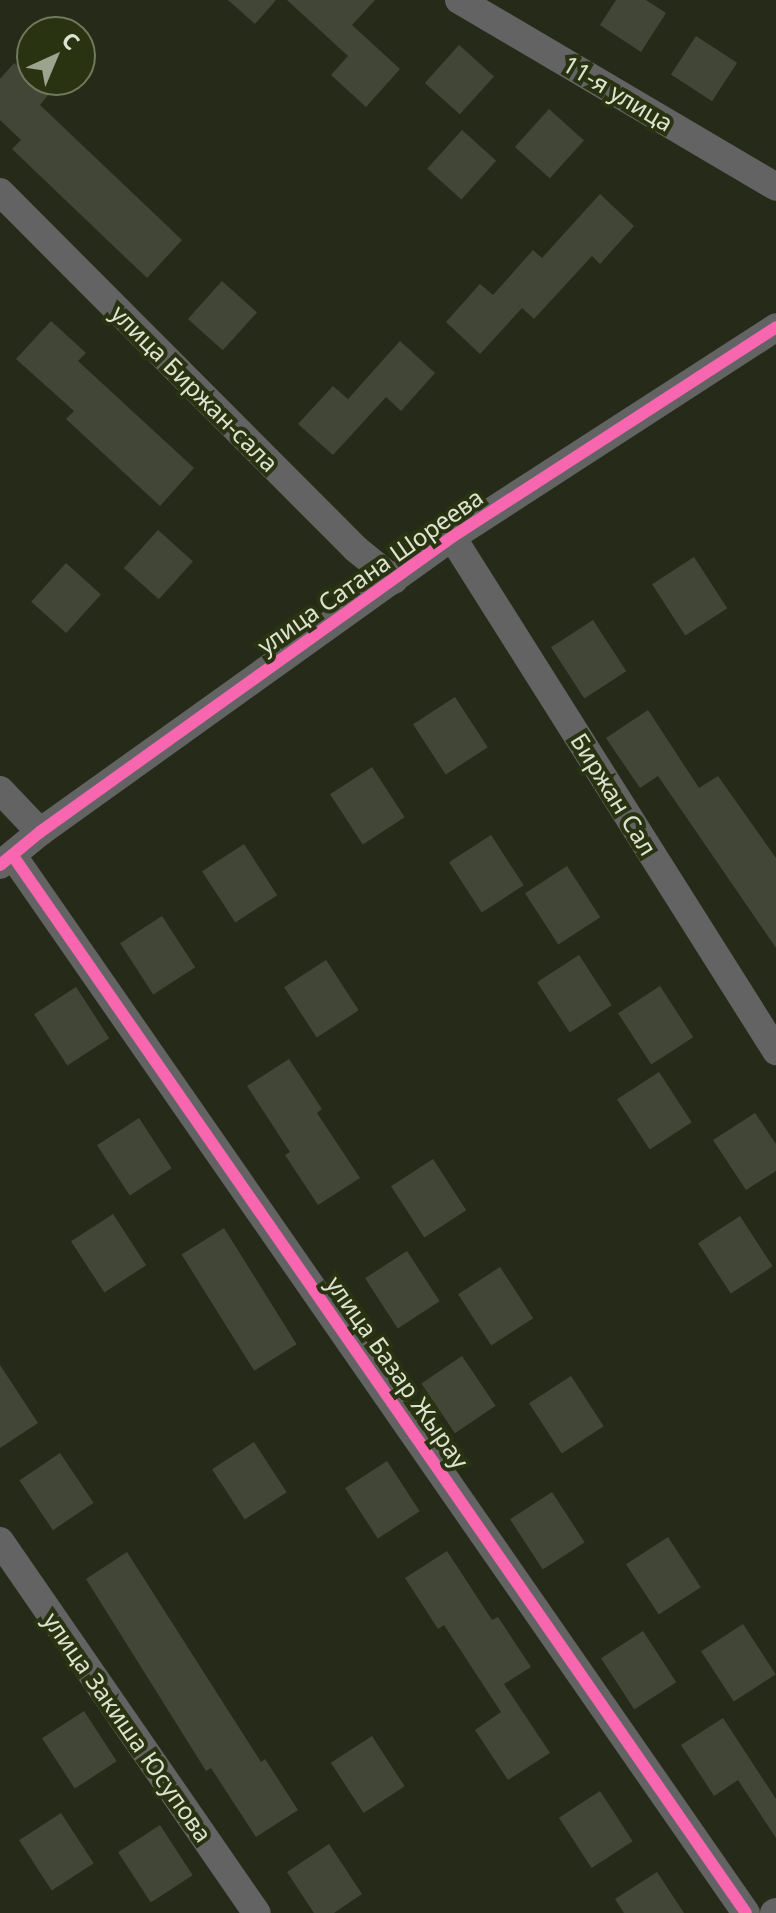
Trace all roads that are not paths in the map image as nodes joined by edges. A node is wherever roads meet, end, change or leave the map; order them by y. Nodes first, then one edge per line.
1 (459, 0) edge
2 (776, 187) edge
3 (0, 192) edge
4 (776, 327) edge
5 (452, 537) junction
6 (394, 580) junction
7 (0, 790) edge
8 (40, 832) junction
9 (7, 861) edge
10 (776, 1051) edge
11 (0, 1541) edge
12 (257, 1913) edge
13 (746, 1913) edge

1 - 2 street, 11-я улица
3 - 6 street, улица Биржан-сала
4 - 5 street, улица Сатана Шореева
5 - 6 street, улица Сатана Шореева
5 - 10 street, Биржан Сал
6 - 8 street, улица Сатана Шореева
7 - 8 street
8 - 9 street, улица Сатана Шореева
9 - 13 street, улица Базар Жырау
11 - 12 street, улица Закиша Юсупова

